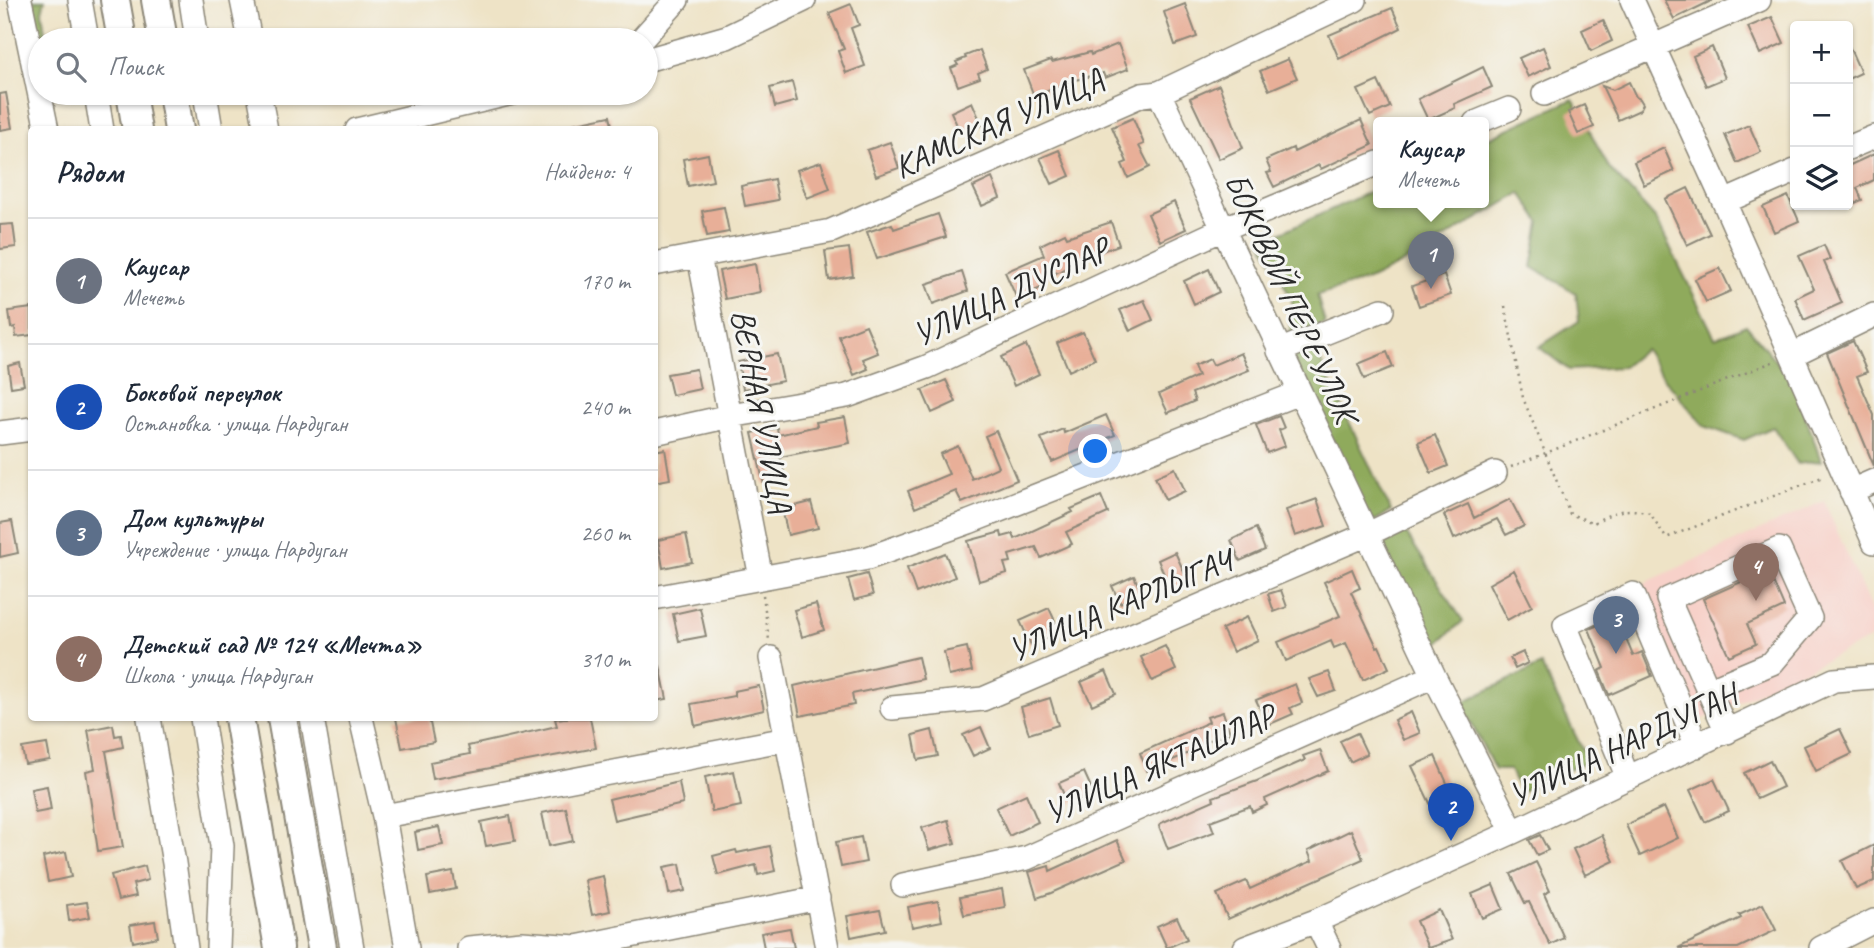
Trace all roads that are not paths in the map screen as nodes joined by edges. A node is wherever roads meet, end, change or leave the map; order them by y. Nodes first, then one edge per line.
1 (20, 0) edge
2 (80, 0) edge
3 (115, 0) edge
4 (156, 0) edge
5 (191, 0) edge
6 (242, 0) edge
7 (677, 0) edge
8 (804, 0) edge
9 (1355, 0) edge
10 (1632, 0) edge
11 (1759, 0) edge
12 (85, 28) edge
13 (120, 28) edge
14 (161, 28) edge
15 (195, 28) edge
16 (248, 28) edge
17 (651, 28) edge
18 (28, 39) edge
19 (1653, 48) junction
20 (658, 57) edge
21 (1159, 93) junction
22 (1544, 94) dead end
23 (42, 105) edge
24 (98, 105) edge
25 (133, 105) edge
26 (175, 105) edge
27 (207, 105) edge
28 (261, 105) edge
29 (462, 105) edge
30 (1509, 108) dead end
31 (1489, 117) edge
32 (46, 126) edge
33 (101, 126) edge
34 (136, 126) edge
35 (178, 126) edge
36 (210, 126) edge
37 (265, 126) edge
38 (374, 126) edge
39 (1874, 137) edge
40 (1850, 147) edge
41 (1373, 165) edge
42 (1790, 173) edge
43 (1724, 202) junction
44 (1223, 229) junction
45 (699, 256) junction
46 (658, 263) edge
47 (1382, 310) dead end
48 (1874, 315) edge
49 (1279, 351) junction
50 (1792, 355) junction
51 (1299, 393) junction
52 (730, 416) junction
53 (28, 430) edge
54 (658, 432) edge
55 (0, 433) edge
56 (1495, 473) road end
57 (1874, 481) edge
58 (1851, 491) junction
59 (1368, 534) junction
60 (1874, 542) edge
61 (761, 578) junction
62 (658, 596) edge
63 (771, 658) road end
64 (1434, 676) junction
65 (1874, 677) edge
66 (1708, 690) junction
67 (891, 708) dead end
68 (150, 721) edge
69 (202, 721) edge
70 (240, 721) edge
71 (283, 721) edge
72 (313, 721) edge
73 (362, 721) edge
74 (1727, 732) junction
75 (787, 739) junction
76 (1697, 746) junction
77 (1628, 778) junction
78 (384, 816) junction
79 (1513, 832) junction
80 (903, 885) dead end
81 (818, 898) junction
82 (1316, 921) junction
83 (1874, 921) edge
84 (186, 948) edge
85 (218, 948) edge
86 (279, 948) edge
87 (322, 948) edge
88 (352, 948) edge
89 (407, 948) edge
90 (469, 948) edge
91 (827, 948) edge
92 (1245, 948) edge
93 (1329, 948) edge
94 (1821, 948) edge

1 - 18 street
2 - 12 street
3 - 13 main road
4 - 14 main road
5 - 15 street
6 - 16 street
7 - 17 street
8 - 20 street
9 - 21 street, КАМСКАЯ УЛИЦА
10 - 19 street
11 - 19 street
19 - 22 street
19 - 43 street
21 - 44 street, БОКОВОЙ ПЕРЕУЛОК
21 - 45 street, КАМСКАЯ УЛИЦА
23 - 32 street
24 - 33 street
25 - 34 main road
26 - 35 main road
27 - 36 street
28 - 37 street
29 - 38 street
30 - 31 street
39 - 40 street
41 - 44 street, УЛИЦА ДУСЛАР
42 - 43 street
43 - 50 street
44 - 49 street, БОКОВОЙ ПЕРЕУЛОК
44 - 52 street, УЛИЦА ДУСЛАР
45 - 46 street, КАМСКАЯ УЛИЦА
45 - 52 street, ВЕРНАЯ УЛИЦА
47 - 49 street
48 - 50 street
49 - 51 street, БОКОВОЙ ПЕРЕУЛОК
50 - 58 street
51 - 59 street, БОКОВОЙ ПЕРЕУЛОК
51 - 61 street
52 - 54 street, УЛИЦА ДУСЛАР
52 - 61 street, ВЕРНАЯ УЛИЦА
53 - 55 street
56 - 59 street, УЛИЦА КАРЛЫГАЧ
57 - 58 street
58 - 60 street
59 - 64 street, БОКОВОЙ ПЕРЕУЛОК
59 - 67 street, УЛИЦА КАРЛЫГАЧ
61 - 62 street
63 - 75 street
64 - 79 street, БОКОВОЙ ПЕРЕУЛОК
64 - 80 street, УЛИЦА ЯКТАШЛАР
65 - 74 street, УЛИЦА НАРДУГАН
66 - 66 street
66 - 74 street
68 - 84 street
69 - 85 street
70 - 86 main road
71 - 87 main road
72 - 88 street
73 - 78 street
74 - 76 street, УЛИЦА НАРДУГАН
75 - 78 street
75 - 81 street
76 - 77 street, УЛИЦА НАРДУГАН
76 - 77 street
77 - 79 street, УЛИЦА НАРДУГАН
78 - 89 street
79 - 82 street, УЛИЦА НАРДУГАН
81 - 90 street
81 - 91 street
82 - 92 street, УЛИЦА НАРДУГАН
82 - 93 street
83 - 94 street

